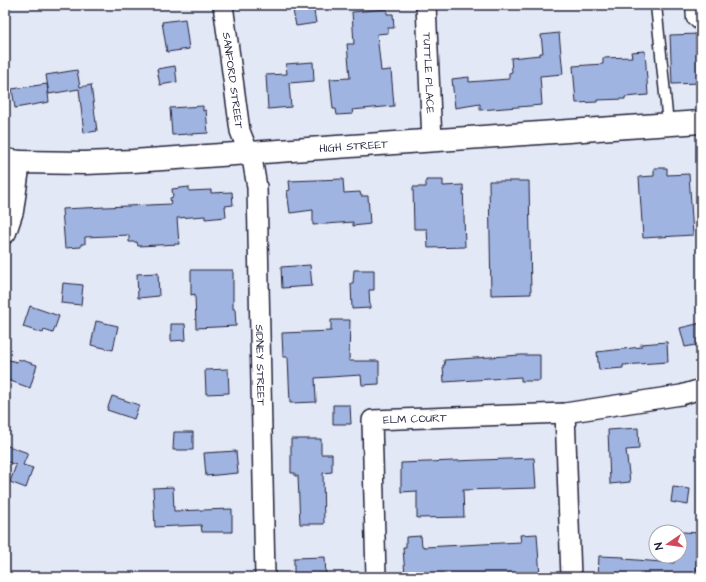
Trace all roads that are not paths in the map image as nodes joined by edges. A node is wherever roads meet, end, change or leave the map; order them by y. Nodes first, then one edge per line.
1 (223, 5) edge
2 (426, 5) edge
3 (656, 5) edge
4 (691, 5) edge
5 (701, 27) edge
6 (701, 122) edge
7 (668, 124) junction
8 (432, 141) junction
9 (250, 154) junction
10 (12, 161) edge
11 (5, 232) edge
12 (701, 389) edge
13 (565, 412) junction
14 (265, 577) edge
15 (376, 577) edge
16 (571, 577) edge

1 - 9 street, SANFORD STREET
2 - 8 street, TUTTLE PLACE
3 - 7 lane
4 - 5 lane
6 - 7 main road, HIGH STREET
7 - 8 main road, HIGH STREET
8 - 9 main road, HIGH STREET
9 - 10 main road, HIGH STREET
9 - 14 street, SIDNEY STREET
10 - 11 main road
12 - 13 street, ELM COURT
13 - 15 street, ELM COURT
13 - 16 street

